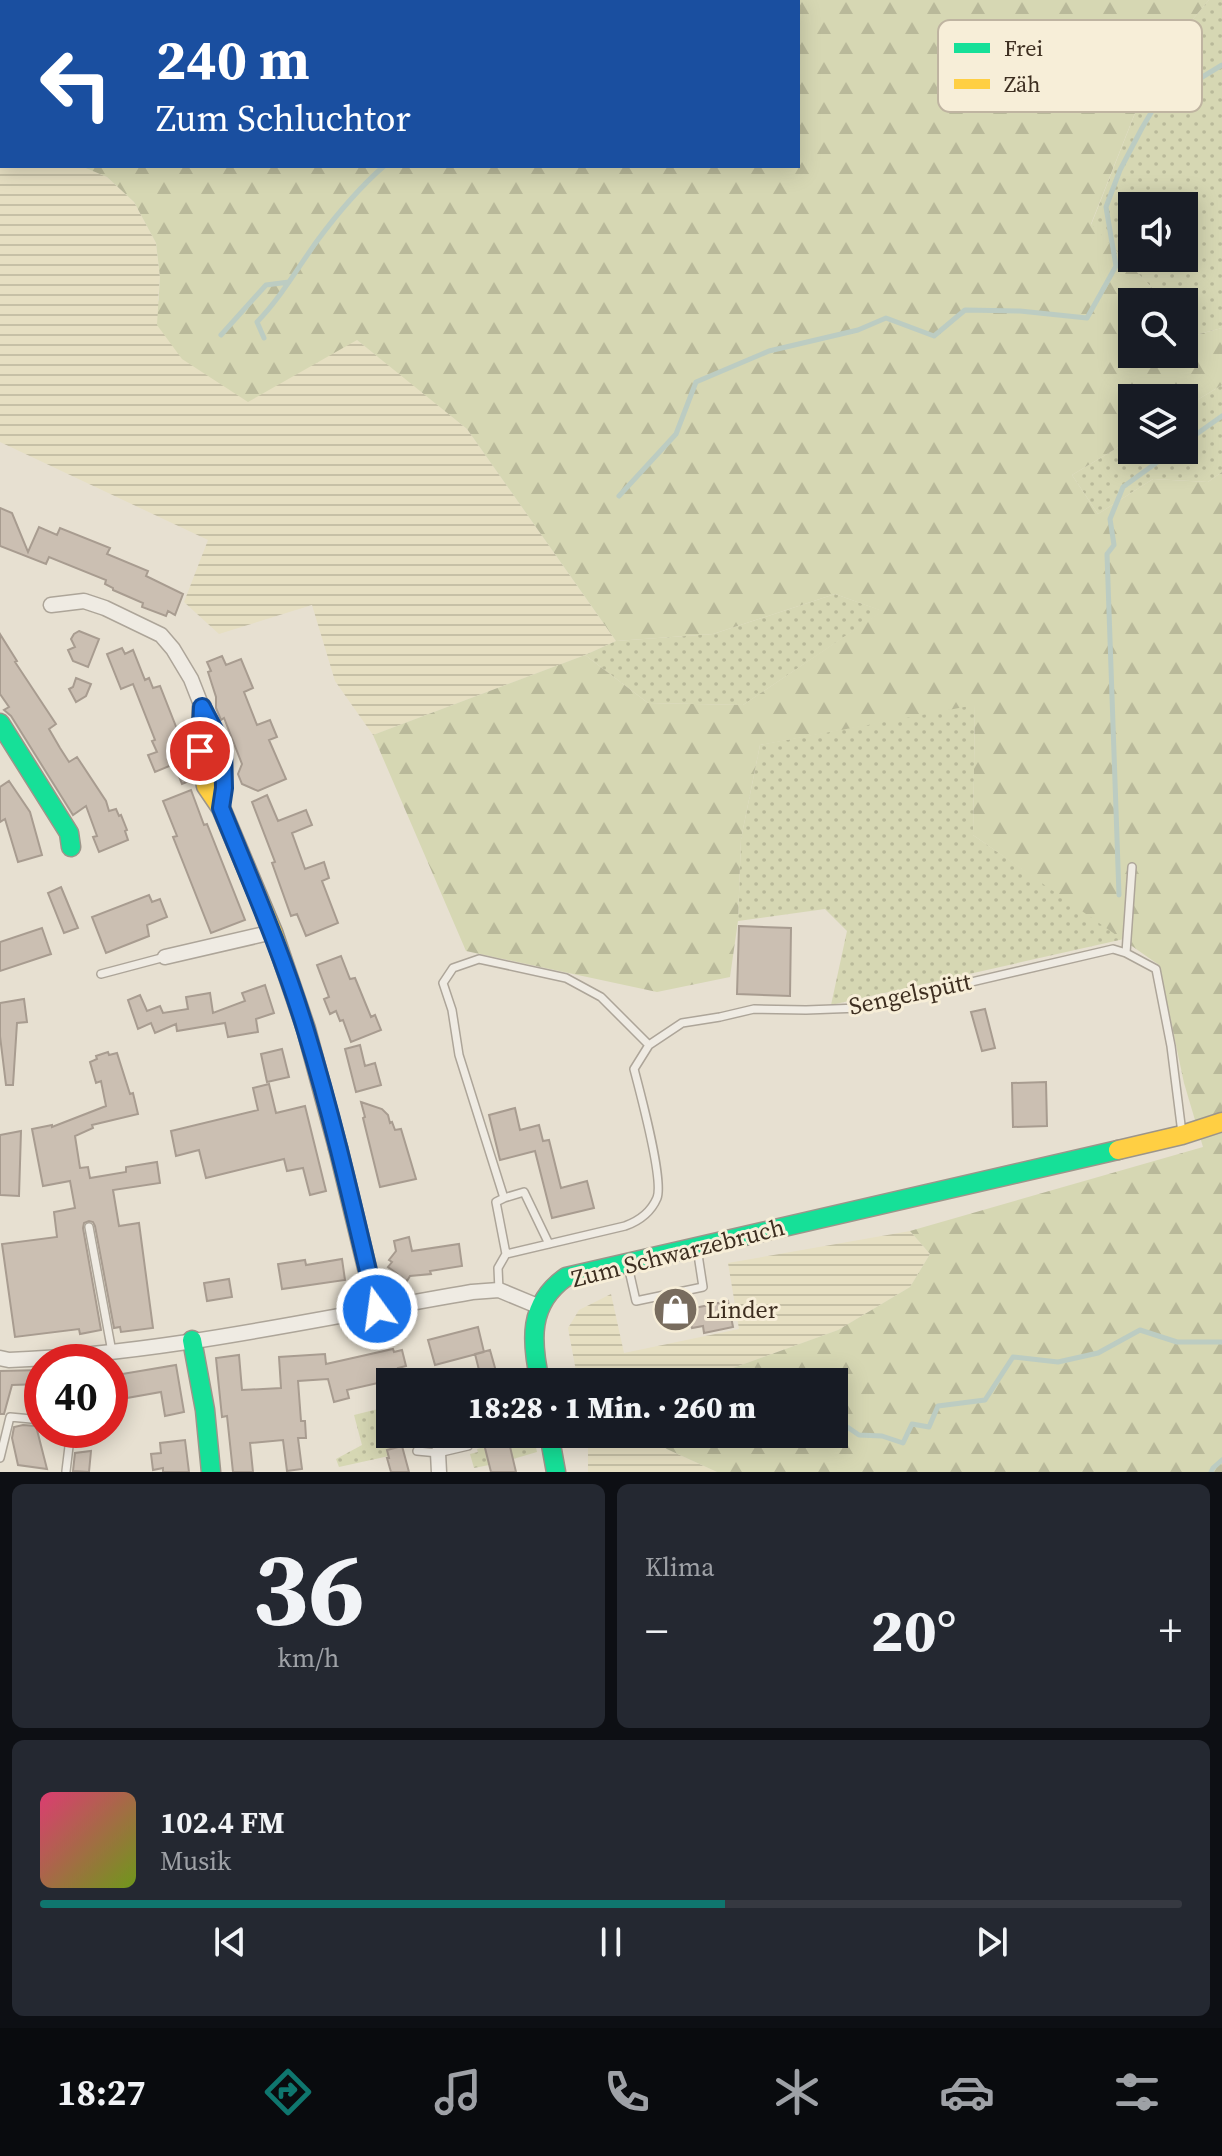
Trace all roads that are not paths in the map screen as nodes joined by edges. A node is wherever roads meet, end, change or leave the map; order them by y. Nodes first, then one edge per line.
1 (51, 605) dead end
2 (202, 707) joint
3 (0, 723) edge
4 (71, 847) dead end
5 (1132, 867) dead end
6 (273, 932) junction
7 (1126, 953) junction
8 (165, 957) joint
9 (101, 974) dead end
10 (649, 1045) junction
11 (1222, 1122) edge
12 (1182, 1135) junction
13 (504, 1198) junction
14 (89, 1227) dead end
15 (549, 1244) junction
16 (697, 1247) junction
17 (506, 1254) junction
18 (627, 1264) junction
19 (499, 1290) junction
20 (540, 1307) junction
21 (377, 1309) junction
22 (192, 1340) junction
23 (111, 1344) edge
24 (128, 1350) edge
25 (0, 1358) edge
26 (24, 1359) edge
27 (537, 1368) edge
28 (24, 1418) edge
29 (69, 1448) edge
30 (459, 1448) edge
31 (552, 1448) edge
32 (417, 1451) dead end
33 (438, 1453) junction
34 (0, 1458) edge
35 (66, 1471) edge
36 (211, 1472) edge
37 (439, 1472) edge
38 (556, 1472) edge

1 - 2 street
2 - 6 street
3 - 4 street
5 - 7 lane
6 - 8 street
6 - 21 street
7 - 10 lane, Sengelspütt
7 - 12 lane
8 - 9 lane
10 - 13 lane
10 - 15 lane
11 - 12 street, Zum Schwarzebruch
12 - 16 street, Zum Schwarzebruch
13 - 15 lane
13 - 17 lane
14 - 23 lane
15 - 17 lane
16 - 18 street, Zum Schwarzebruch
16 - 18 lane
17 - 19 lane
18 - 20 street, Zum Schwarzebruch
19 - 20 street
19 - 21 street
20 - 27 street
21 - 22 street
22 - 24 street
22 - 36 street
25 - 26 street
28 - 34 lane
29 - 35 lane
30 - 33 lane
31 - 38 street
32 - 33 lane
33 - 37 street

